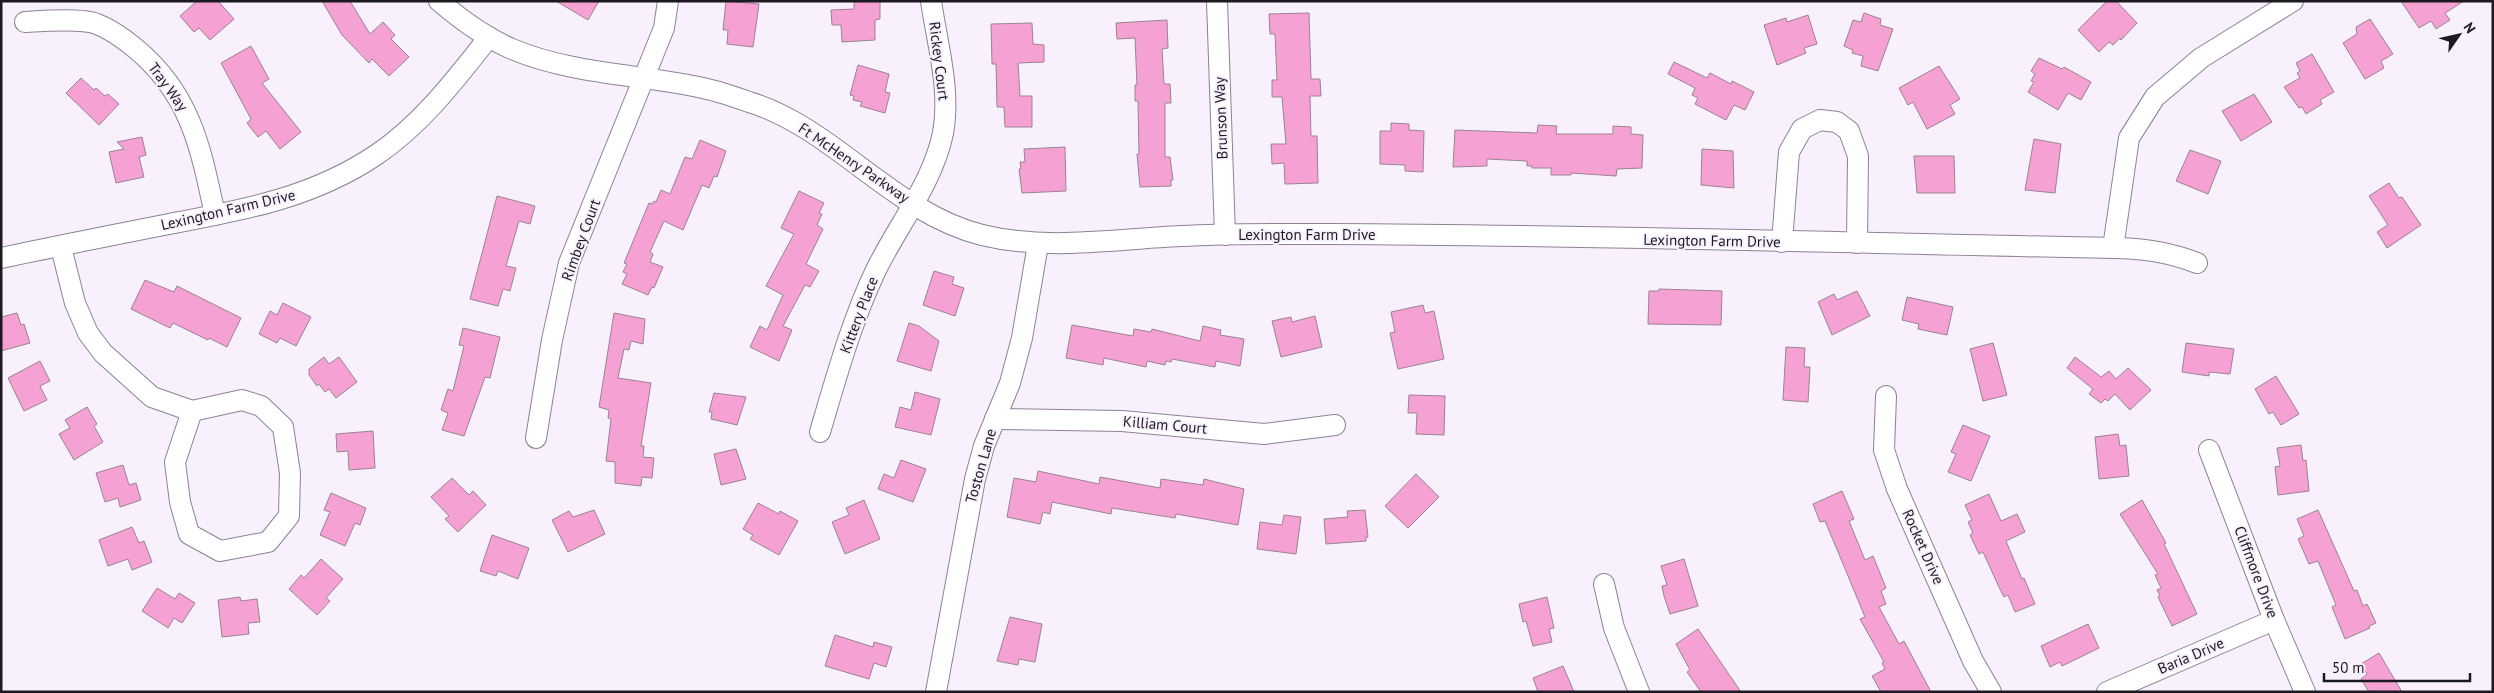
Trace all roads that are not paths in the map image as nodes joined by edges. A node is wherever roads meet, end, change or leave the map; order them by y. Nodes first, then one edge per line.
1 (439, 1) edge
2 (668, 1) edge
3 (931, 1) edge
4 (1217, 1) edge
5 (2293, 1) edge
6 (25, 22) dead end
7 (489, 38) junction
8 (644, 80) junction
9 (912, 203) junction
10 (214, 215) junction
11 (1225, 235) junction
12 (1782, 242) junction
13 (1857, 243) junction
14 (1038, 244) junction
15 (62, 247) junction
16 (2113, 248) junction
17 (1, 258) edge
18 (2197, 263) dead end
19 (1886, 396) dead end
20 (192, 411) junction
21 (995, 419) junction
22 (1335, 425) dead end
23 (820, 432) dead end
24 (536, 438) dead end
25 (2209, 450) dead end
26 (1604, 584) dead end
27 (2274, 620) junction
28 (936, 692) edge
29 (1639, 692) edge
30 (1991, 692) edge
31 (2107, 692) edge
32 (2305, 692) edge

1 - 7 street, Ft McHenry Parkway
2 - 8 street, Rimbey Court
3 - 9 street, Rickey Court
4 - 11 street, Brunson Way
5 - 16 street
6 - 10 street, Tray Way
7 - 8 street, Ft McHenry Parkway
7 - 10 street, Lexington Farm Drive
8 - 9 street, Ft McHenry Parkway
8 - 24 street, Rimbey Court
9 - 14 street, Ft McHenry Parkway
9 - 23 street, Kittery Place
10 - 15 street, Lexington Farm Drive
11 - 12 street, Lexington Farm Drive
11 - 14 street, Ft McHenry Parkway
12 - 13 street, Lexington Farm Drive
12 - 13 street
13 - 16 street, Lexington Farm Drive
14 - 21 street, Toston Lane
15 - 17 street, Lexington Farm Drive
15 - 20 street
16 - 18 street, Lexington Farm Drive
19 - 30 street, Rocket Drive
20 - 20 street
21 - 22 street, Killiam Court
21 - 28 street, Toston Lane
25 - 27 street, Cliffmore Drive
26 - 29 street
27 - 31 street, Baria Drive
27 - 32 street, Cliffmore Drive

